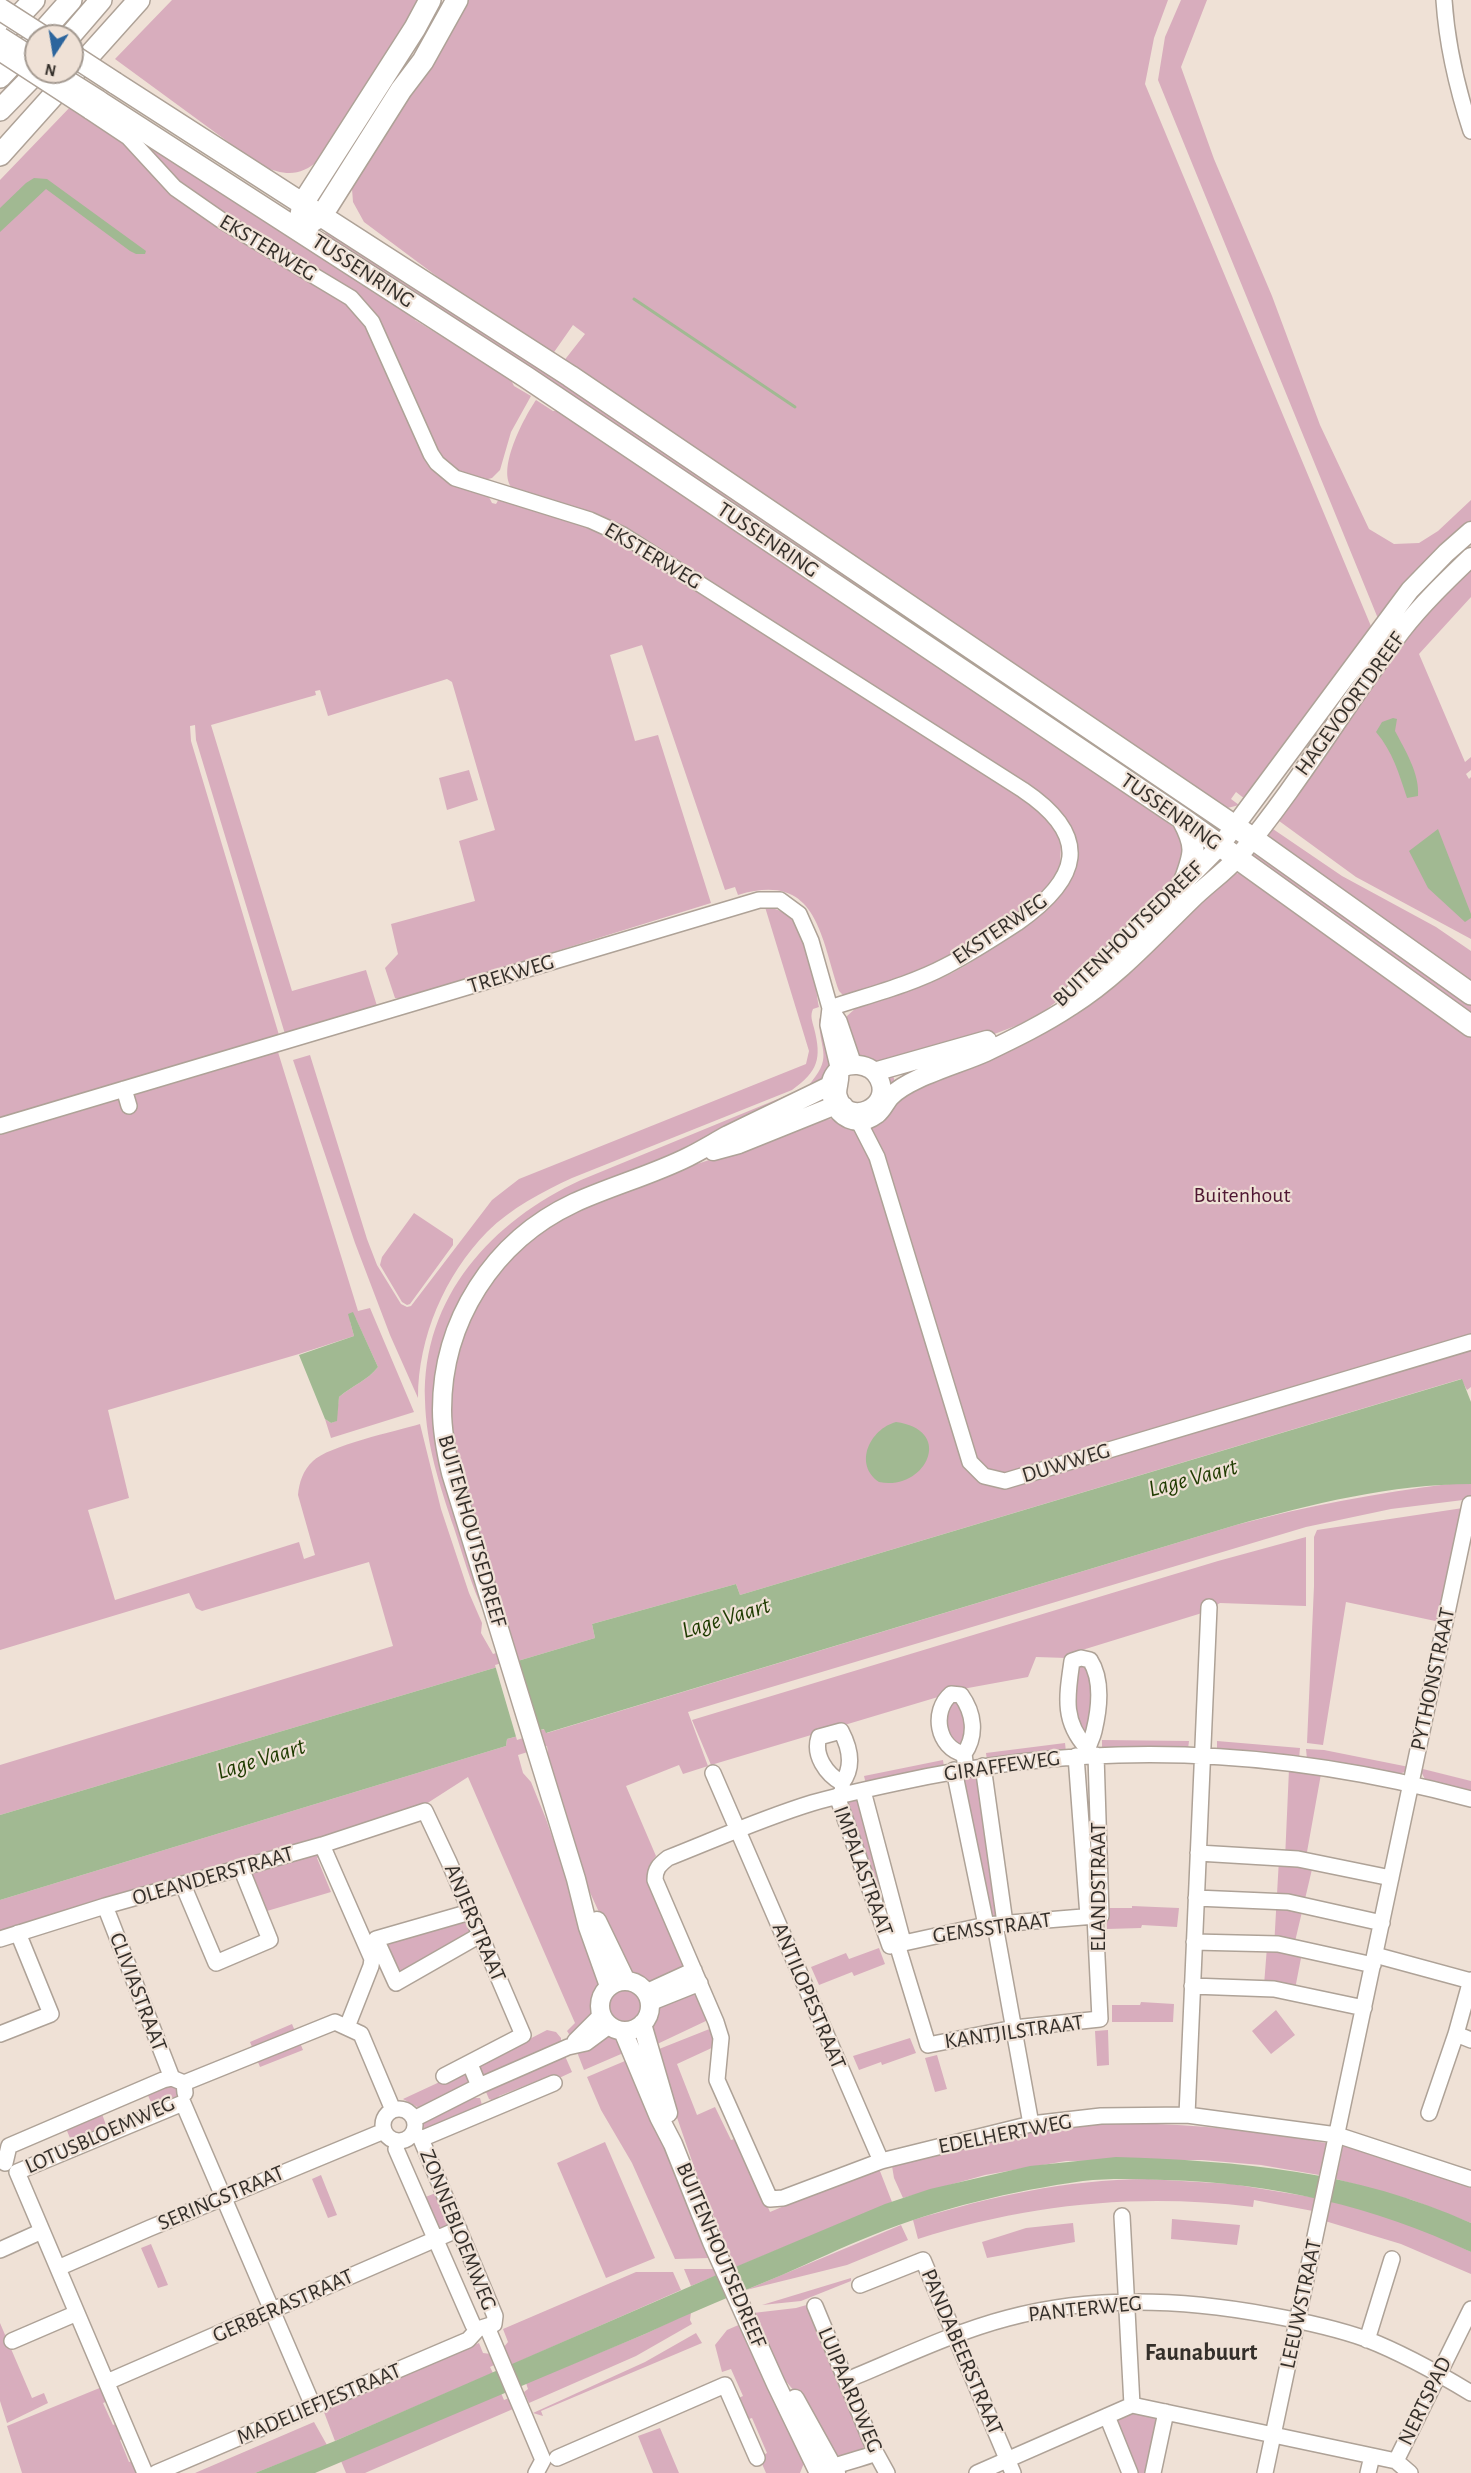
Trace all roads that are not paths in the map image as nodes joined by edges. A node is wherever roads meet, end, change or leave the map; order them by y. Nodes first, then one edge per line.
1 (34, 0) edge
2 (71, 0) edge
3 (102, 0) edge
4 (139, 0) edge
5 (430, 0) edge
6 (457, 0) edge
7 (1444, 0) edge
8 (0, 9) edge
9 (50, 24) edge
10 (81, 24) edge
11 (24, 26) edge
12 (0, 37) edge
13 (24, 52) edge
14 (0, 53) edge
15 (24, 53) edge
16 (84, 63) edge
17 (0, 77) edge
18 (25, 84) edge
19 (66, 84) edge
20 (93, 106) junction
21 (0, 110) edge
22 (1471, 131) edge
23 (0, 155) edge
24 (303, 203) junction
25 (322, 215) junction
26 (298, 230) junction
27 (1471, 531) edge
28 (1471, 557) edge
29 (1183, 819) junction
30 (1244, 832) junction
31 (1229, 852) junction
32 (1185, 880) junction
33 (1471, 994) edge
34 (830, 1008) junction
35 (1049, 1015) junction
36 (1031, 1025) junction
37 (1471, 1026) edge
38 (874, 1071) junction
39 (841, 1074) junction
40 (124, 1089) junction
41 (129, 1106) dead end
42 (861, 1108) junction
43 (0, 1126) edge
44 (688, 1157) junction
45 (1471, 1342) edge
46 (1470, 1504) edge
47 (1209, 1607) dead end
48 (1087, 1753) junction
49 (1203, 1755) junction
50 (961, 1764) junction
51 (983, 1766) junction
52 (713, 1773) dead end
53 (1410, 1783) junction
54 (841, 1791) junction
55 (863, 1791) junction
56 (1471, 1800) edge
57 (425, 1811) joint
58 (737, 1831) junction
59 (322, 1845) junction
60 (1198, 1852) junction
61 (241, 1868) junction
62 (1392, 1878) junction
63 (183, 1885) junction
64 (1196, 1898) junction
65 (105, 1906) junction
66 (470, 1912) junction
67 (1092, 1916) junction
68 (1382, 1923) junction
69 (995, 1924) junction
70 (18, 1933) junction
71 (480, 1935) junction
72 (0, 1939) edge
73 (1194, 1942) junction
74 (897, 1944) junction
75 (1374, 1960) junction
76 (697, 1977) junction
77 (1471, 1980) edge
78 (618, 1984) junction
79 (1192, 1986) junction
80 (648, 1998) junction
81 (1364, 2007) junction
82 (1100, 2019) joint
83 (611, 2024) junction
84 (642, 2024) junction
85 (347, 2027) junction
86 (1014, 2028) junction
87 (0, 2034) edge
88 (1456, 2034) junction
89 (1471, 2040) edge
90 (928, 2045) joint
91 (470, 2064) junction
92 (444, 2076) dead end
93 (178, 2081) junction
94 (554, 2083) dead end
95 (479, 2086) junction
96 (183, 2103) junction
97 (393, 2110) junction
98 (1429, 2113) dead end
99 (1186, 2115) junction
100 (1031, 2124) junction
101 (384, 2130) junction
102 (416, 2130) junction
103 (1337, 2134) junction
104 (398, 2141) junction
105 (673, 2144) junction
106 (881, 2161) junction
107 (7, 2167) edge
108 (1471, 2179) edge
109 (224, 2196) junction
110 (1122, 2216) dead end
111 (459, 2229) junction
112 (42, 2231) junction
113 (435, 2239) junction
114 (0, 2250) edge
115 (1392, 2259) dead end
116 (58, 2268) junction
117 (860, 2285) dead end
118 (1126, 2302) junction
119 (815, 2306) dead end
120 (1471, 2309) edge
121 (272, 2310) junction
122 (77, 2313) junction
123 (1298, 2320) junction
124 (482, 2328) junction
125 (955, 2337) junction
126 (1367, 2340) junction
127 (12, 2341) dead end
128 (1438, 2373) junction
129 (847, 2380) junction
130 (107, 2382) junction
131 (1471, 2393) edge
132 (1132, 2405) junction
133 (313, 2406) junction
134 (1166, 2412) junction
135 (1107, 2416) junction
136 (1274, 2435) junction
137 (876, 2453) junction
138 (1372, 2456) junction
139 (757, 2458) dead end
140 (1396, 2461) junction
141 (545, 2464) edge
142 (1010, 2466) edge
143 (828, 2472) edge
144 (145, 2473) edge
145 (156, 2473) edge
146 (563, 2473) edge
147 (887, 2473) edge
148 (977, 2473) edge
149 (1130, 2473) edge
150 (1153, 2473) edge
151 (1265, 2473) edge
152 (1368, 2473) edge
153 (1410, 2473) edge

1 - 12 highway
2 - 9 highway
3 - 10 highway
4 - 23 highway
5 - 24 highway
6 - 25 highway
7 - 22 street
8 - 11 highway, bridge
12 - 15 highway, bridge
13 - 17 highway
14 - 20 street, EKSTERWEG, bridge
16 - 24 highway, TUSSENRING, bridge
18 - 21 highway
19 - 20 highway, TUSSENRING, bridge
20 - 26 highway, TUSSENRING
20 - 34 street, EKSTERWEG
24 - 25 highway, TUSSENRING
24 - 26 highway
25 - 26 highway
25 - 30 highway, TUSSENRING
26 - 29 highway, TUSSENRING
27 - 30 main road, HAGEVOORTDREEF
28 - 30 main road, HAGEVOORTDREEF
29 - 31 highway, TUSSENRING
29 - 32 highway
30 - 31 main road, HAGEVOORTDREEF
30 - 33 highway, TUSSENRING
31 - 32 main road, BUITENHOUTSEDREEF
31 - 35 main road, BUITENHOUTSEDREEF
31 - 37 highway, TUSSENRING
32 - 35 main road, BUITENHOUTSEDREEF
34 - 39 street, TREKWEG
34 - 40 street, TREKWEG
35 - 36 main road, BUITENHOUTSEDREEF
36 - 38 main road, BUITENHOUTSEDREEF
36 - 42 main road, BUITENHOUTSEDREEF
38 - 39 main road
38 - 42 main road
39 - 42 main road
39 - 44 main road, BUITENHOUTSEDREEF
40 - 41 street
40 - 43 street, TREKWEG
42 - 44 main road, BUITENHOUTSEDREEF
42 - 45 street, DUWWEG
44 - 78 main road, BUITENHOUTSEDREEF
46 - 53 street, PYTHONSTRAAT
47 - 49 street
48 - 48 street
48 - 49 street, GIRAFFEWEG
48 - 51 street, GIRAFFEWEG
48 - 67 street, ELANDSTRAAT
49 - 53 street, GIRAFFEWEG
49 - 60 street
50 - 51 street, GIRAFFEWEG
50 - 55 street, GIRAFFEWEG
50 - 69 street
51 - 69 street
52 - 58 street, ANTILOPESTRAAT
53 - 56 street, GIRAFFEWEG
53 - 62 street, PYTHONSTRAAT
54 - 55 street, GIRAFFEWEG
54 - 58 street, GIRAFFEWEG
54 - 74 street, IMPALASTRAAT
55 - 74 street, IMPALASTRAAT
57 - 59 street, OLEANDERSTRAAT
57 - 66 street, ANJERSTRAAT
58 - 76 street, GIRAFFEWEG
58 - 106 street, ANTILOPESTRAAT
59 - 61 street, OLEANDERSTRAAT
59 - 85 street
60 - 62 street
60 - 64 street
61 - 63 street, OLEANDERSTRAAT
61 - 63 street
62 - 68 street, PYTHONSTRAAT
63 - 65 street, OLEANDERSTRAAT
64 - 68 street
64 - 73 street
65 - 70 street, OLEANDERSTRAAT
65 - 93 street, CLIVIASTRAAT
66 - 71 street, ANJERSTRAAT
66 - 71 street
67 - 69 street, GEMSSTRAAT
67 - 82 street, ELANDSTRAAT
68 - 75 street, PYTHONSTRAAT
69 - 74 street, GEMSSTRAAT
69 - 86 street
70 - 72 street, OLEANDERSTRAAT
70 - 87 street
71 - 91 street, ANJERSTRAAT
73 - 75 street
73 - 79 street
74 - 90 street, IMPALASTRAAT
75 - 77 street
75 - 81 street, LEEUWSTRAAT
76 - 80 street
76 - 106 street, EDELHERTWEG
77 - 88 street
78 - 80 main road
78 - 83 main road
79 - 81 street
79 - 99 street
80 - 84 main road
81 - 103 street, LEEUWSTRAAT
82 - 86 street, KANTJILSTRAAT
83 - 84 main road
83 - 95 street
83 - 105 main road, BUITENHOUTSEDREEF
84 - 105 main road, BUITENHOUTSEDREEF
85 - 93 street, LOTUSBLOEMWEG
85 - 97 street
86 - 90 street, KANTJILSTRAAT
86 - 100 street
88 - 89 street
88 - 98 street
91 - 92 street
91 - 95 street
93 - 96 street, LOTUSBLOEMWEG
93 - 107 street, LOTUSBLOEMWEG
94 - 102 street
95 - 102 street
96 - 107 street, LOTUSBLOEMWEG
96 - 109 street
97 - 101 street
97 - 102 street
99 - 100 street, EDELHERTWEG
99 - 103 street, EDELHERTWEG
100 - 106 street, EDELHERTWEG
101 - 104 street
101 - 109 street, SERINGSTRAAT
102 - 104 street
102 - 111 street, ZONNEBLOEMWEG
103 - 108 street, EDELHERTWEG
103 - 123 street, LEEUWSTRAAT
104 - 113 street, ZONNEBLOEMWEG
105 - 143 main road, BUITENHOUTSEDREEF
107 - 112 street
109 - 116 street, SERINGSTRAAT
109 - 121 street
110 - 118 street
111 - 113 street, GERBERASTRAAT
111 - 124 street, ZONNEBLOEMWEG
112 - 114 street
112 - 116 street
113 - 121 street, GERBERASTRAAT
113 - 124 street, ZONNEBLOEMWEG
115 - 126 street
116 - 122 street
117 - 125 street, PANDABEERSTRAAT
118 - 123 street, PANTERWEG
118 - 125 street, PANTERWEG
118 - 132 street
119 - 129 street, LUIPAARDWEG
120 - 128 street, NERTSPAD
121 - 130 street, GERBERASTRAAT
121 - 133 street
122 - 127 street
122 - 130 street
123 - 126 street, PANTERWEG
123 - 136 street, LEEUWSTRAAT
124 - 133 street, MADELIEFJESTRAAT
124 - 141 street, ZONNEBLOEMWEG
125 - 129 street, PANTERWEG
125 - 142 street, PANDABEERSTRAAT
126 - 128 street, PANTERWEG
128 - 131 street, PANTERWEG
128 - 140 street, NERTSPAD
129 - 137 street, LUIPAARDWEG
130 - 144 street
132 - 134 street
132 - 135 street
133 - 145 street, MADELIEFJESTRAAT
134 - 136 street
134 - 150 street
135 - 142 street
135 - 149 street
136 - 138 street
136 - 151 street, LEEUWSTRAAT
137 - 143 street
137 - 147 street, LUIPAARDWEG
138 - 140 street
138 - 152 street
139 - 141 street
140 - 153 street
141 - 146 street, ZONNEBLOEMWEG
142 - 148 street

